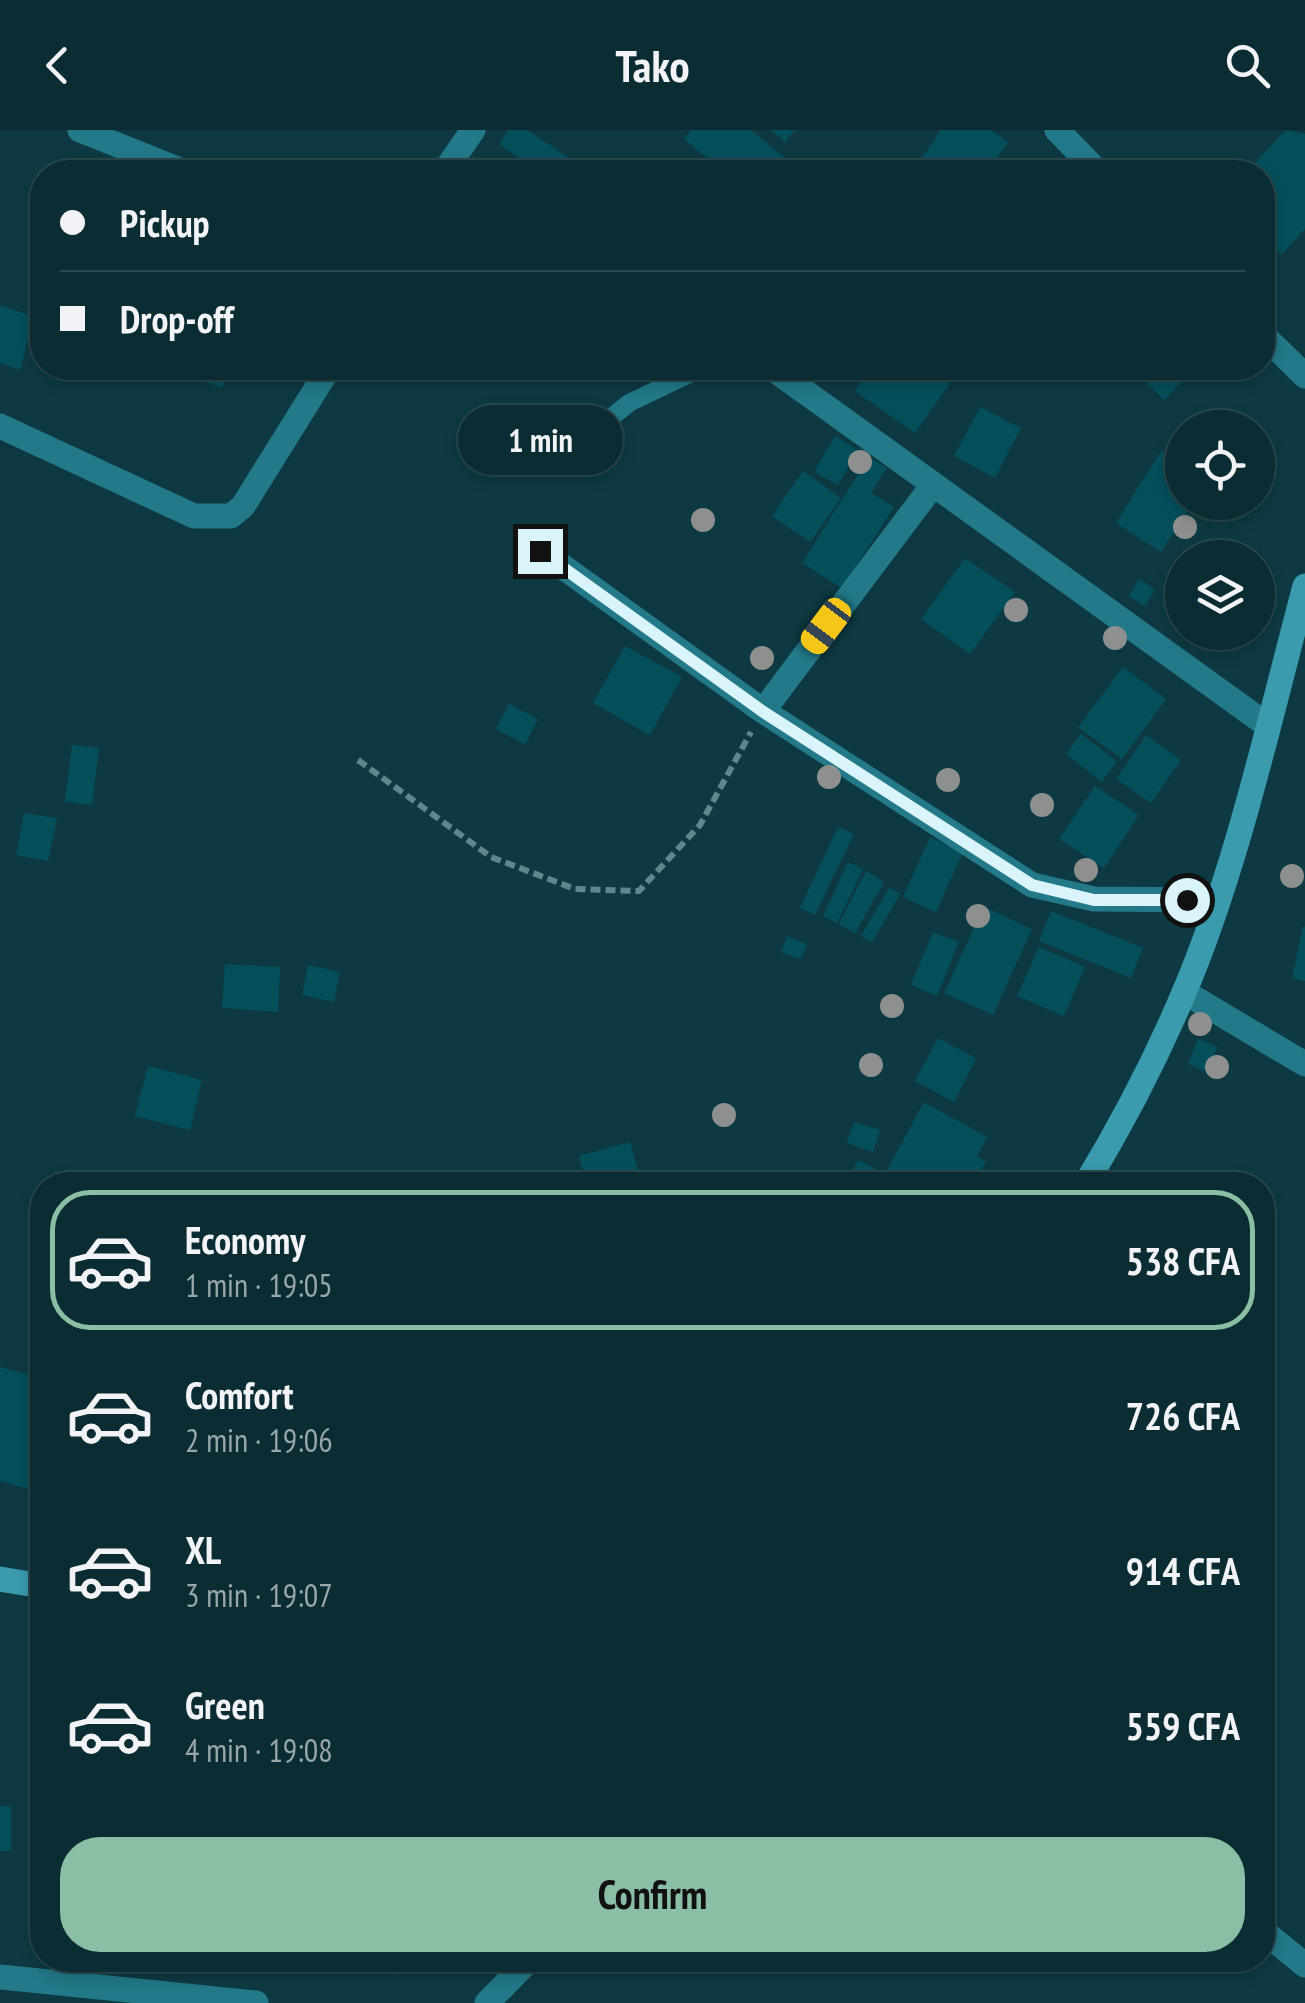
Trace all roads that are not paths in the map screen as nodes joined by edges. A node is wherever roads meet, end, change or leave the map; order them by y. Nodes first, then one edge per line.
1 (80, 130) edge
2 (473, 130) edge
3 (1057, 130) edge
4 (155, 160) edge
5 (452, 160) edge
6 (1086, 160) edge
7 (1275, 347) edge
8 (1305, 376) edge
9 (322, 380) edge
10 (678, 380) edge
11 (789, 380) edge
12 (0, 426) edge
13 (573, 449) dead end
14 (933, 485) junction
15 (540, 551) dead end
16 (1305, 586) edge
17 (762, 711) junction
18 (1267, 725) junction
19 (1217, 900) junction
20 (1184, 992) junction
21 (1305, 1064) edge
22 (1093, 1172) edge
23 (0, 1578) edge
24 (30, 1584) edge
25 (1275, 1941) edge
26 (1305, 1965) edge
27 (517, 1972) edge
28 (0, 1977) edge
29 (256, 2003) edge
30 (487, 2003) edge

1 - 4 street
2 - 5 street
3 - 6 street
7 - 8 street
9 - 12 street
10 - 13 lane
11 - 14 street
14 - 17 street
14 - 18 street
15 - 17 street
16 - 18 main road
17 - 19 street
18 - 19 main road
19 - 20 main road
20 - 21 street
20 - 22 main road
23 - 24 main road
25 - 26 street
27 - 30 street
28 - 29 street

